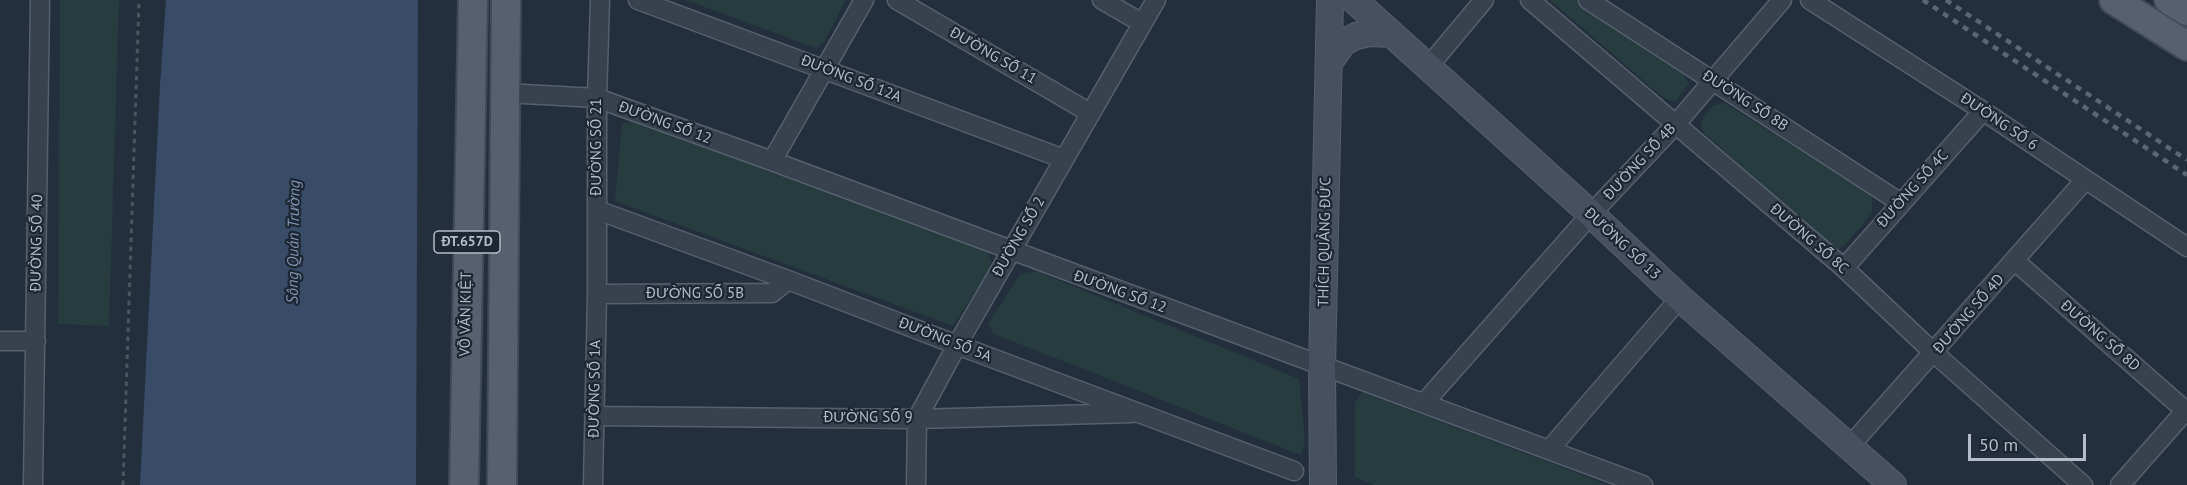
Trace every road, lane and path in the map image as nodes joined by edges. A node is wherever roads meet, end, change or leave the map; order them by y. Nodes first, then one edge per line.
1 (40, 0) edge
2 (139, 0) edge
3 (473, 0) edge
4 (506, 0) edge
5 (600, 0) edge
6 (638, 0) edge
7 (864, 0) edge
8 (897, 0) edge
9 (1102, 0) edge
10 (1156, 0) edge
11 (1330, 0) edge
12 (1354, 0) edge
13 (1484, 0) edge
14 (1530, 0) edge
15 (1588, 0) edge
16 (1782, 0) edge
17 (1810, 0) edge
18 (2114, 0) edge
19 (2169, 0) edge
20 (2187, 11) edge
21 (1142, 23) junction
22 (1391, 34) junction
23 (2187, 46) edge
24 (1329, 63) junction
25 (1428, 68) junction
26 (825, 69) junction
27 (1713, 80) junction
28 (505, 93) junction
29 (470, 94) junction
30 (597, 98) junction
31 (1983, 111) junction
32 (1090, 113) junction
33 (1675, 125) junction
34 (1064, 159) junction
35 (772, 161) junction
36 (2085, 180) junction
37 (1901, 203) junction
38 (597, 210) junction
39 (1591, 214) junction
40 (2187, 247) edge
41 (1011, 251) junction
42 (2015, 261) junction
43 (1844, 268) junction
44 (788, 280) junction
45 (597, 294) junction
46 (1680, 298) junction
47 (0, 341) edge
48 (36, 341) junction
49 (957, 345) junction
50 (1934, 353) junction
51 (1322, 367) junction
52 (1424, 403) junction
53 (2186, 410) edge
54 (1142, 413) junction
55 (594, 416) junction
56 (917, 419) junction
57 (1851, 446) junction
58 (1549, 450) junction
59 (1294, 471) dead end
60 (33, 485) edge
61 (123, 485) edge
62 (464, 485) edge
63 (502, 485) edge
64 (593, 485) edge
65 (916, 485) edge
66 (1323, 485) edge
67 (1643, 485) edge
68 (1893, 485) edge
69 (2083, 485) edge
70 (2120, 485) edge

1 - 48 street, ĐƯỜNG SỐ 40
2 - 61 path
3 - 29 main road, VÕ VĂN KIỆT / ĐT.657D
4 - 28 main road, ĐT.657D
5 - 30 street, ĐƯỜNG SỐ 21
6 - 26 street, ĐƯỜNG SỐ 12A
7 - 26 street
8 - 32 street, ĐƯỜNG SỐ 11
9 - 21 street
10 - 21 street, ĐƯỜNG SỐ 2
11 - 24 street, THÍCH QUẢNG ĐỨC
12 - 22 street, ĐƯỜNG SỐ 13
13 - 25 street
14 - 33 street, ĐƯỜNG SỐ 8C
15 - 27 street, ĐƯỜNG SỐ 8B
16 - 27 street, ĐƯỜNG SỐ 4B
17 - 31 street, ĐƯỜNG SỐ 6
18 - 23 main road
19 - 20 main road
21 - 32 street, ĐƯỜNG SỐ 2
22 - 24 street
22 - 25 street, ĐƯỜNG SỐ 13
24 - 51 street, THÍCH QUẢNG ĐỨC
25 - 39 street, ĐƯỜNG SỐ 13
26 - 34 street, ĐƯỜNG SỐ 12A
26 - 35 street
27 - 33 street, ĐƯỜNG SỐ 4B
27 - 37 street, ĐƯỜNG SỐ 8B
28 - 29 main road
28 - 30 street, ĐƯỜNG SỐ 12
28 - 63 main road, ĐT.657D
29 - 62 main road, VÕ VĂN KIỆT / ĐT.657D
30 - 35 street, ĐƯỜNG SỐ 12
30 - 38 street, ĐƯỜNG SỐ 21
31 - 36 street, ĐƯỜNG SỐ 6
31 - 37 street, ĐƯỜNG SỐ 4C
32 - 34 street, ĐƯỜNG SỐ 2
33 - 39 street, ĐƯỜNG SỐ 4B
33 - 43 street, ĐƯỜNG SỐ 8C
34 - 41 street, ĐƯỜNG SỐ 2
35 - 41 street, ĐƯỜNG SỐ 12
36 - 40 street, ĐƯỜNG SỐ 6
36 - 42 street, ĐƯỜNG SỐ 4D
37 - 43 street, ĐƯỜNG SỐ 4C
38 - 44 street, ĐƯỜNG SỐ 5A
38 - 45 street, ĐƯỜNG SỐ 21
39 - 46 street, ĐƯỜNG SỐ 13
39 - 52 street, ĐƯỜNG SỐ 4B
41 - 49 street, ĐƯỜNG SỐ 2
41 - 51 street, ĐƯỜNG SỐ 12
42 - 50 street, ĐƯỜNG SỐ 4D
42 - 53 street, ĐƯỜNG SỐ 8D
43 - 50 street, ĐƯỜNG SỐ 8C
44 - 45 street, ĐƯỜNG SỐ 5B
44 - 49 street, ĐƯỜNG SỐ 5A
45 - 55 street, ĐƯỜNG SỐ 1A
46 - 57 street, ĐƯỜNG SỐ 13
46 - 58 street
47 - 48 street
48 - 60 street, ĐƯỜNG SỐ 40
49 - 54 street, ĐƯỜNG SỐ 5A
49 - 56 street, ĐƯỜNG SỐ 2
50 - 57 street, ĐƯỜNG SỐ 4D
50 - 69 street, ĐƯỜNG SỐ 8C
51 - 52 street, ĐƯỜNG SỐ 12
51 - 66 street, THÍCH QUẢNG ĐỨC
52 - 58 street, ĐƯỜNG SỐ 12
53 - 70 street
54 - 56 street, ĐƯỜNG SỐ 9
54 - 59 street, ĐƯỜNG SỐ 5A
55 - 56 street, ĐƯỜNG SỐ 9
55 - 64 street, ĐƯỜNG SỐ 1A
56 - 65 street, ĐƯỜNG SỐ 2
57 - 68 street, ĐƯỜNG SỐ 13
58 - 67 street, ĐƯỜNG SỐ 12

